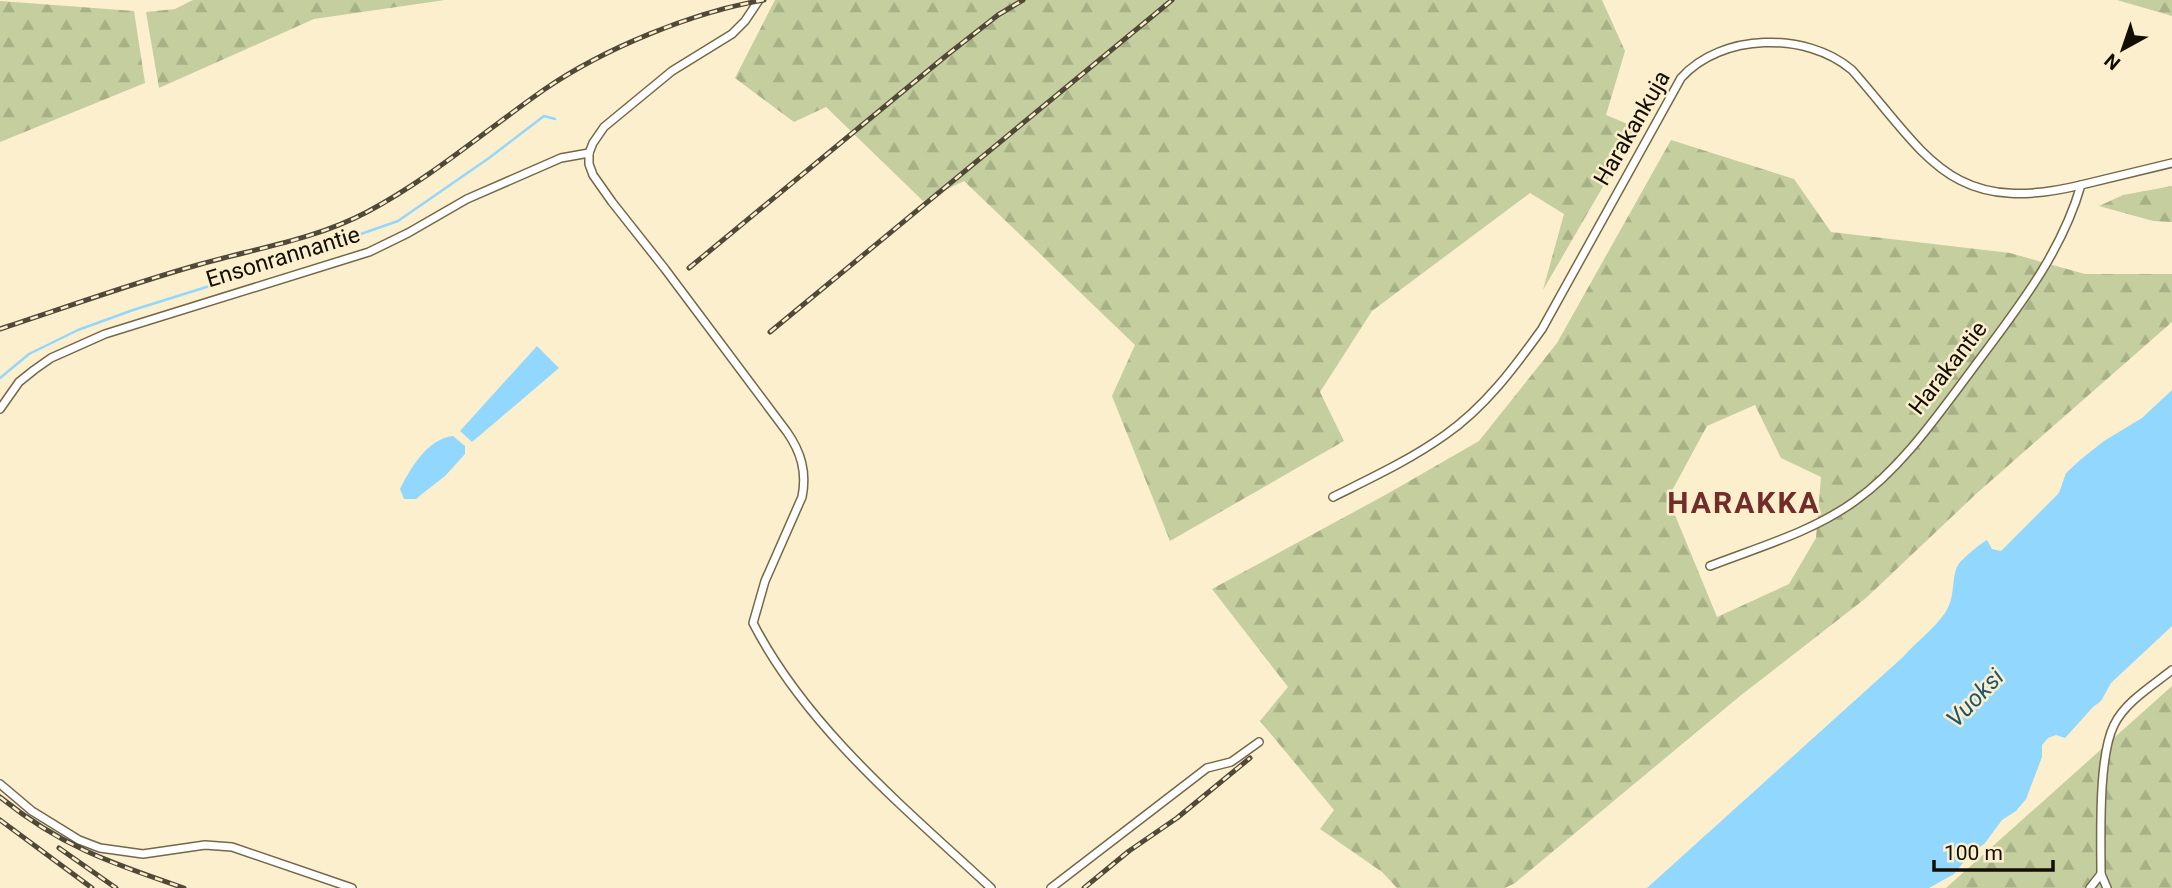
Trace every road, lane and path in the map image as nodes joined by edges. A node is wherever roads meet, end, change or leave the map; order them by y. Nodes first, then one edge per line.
1 (759, 0) edge
2 (589, 153) junction
3 (2172, 163) edge
4 (2081, 184) junction
5 (0, 409) edge
6 (1333, 497) dead end
7 (1710, 566) dead end
8 (2172, 670) edge
9 (1259, 742) dead end
10 (0, 784) edge
11 (2101, 874) junction
12 (352, 888) edge
13 (991, 888) edge
14 (1051, 888) edge
15 (2090, 888) edge
16 (2107, 888) edge

1 - 2 street
2 - 5 street, Ensonrannantie
2 - 13 street
3 - 4 street
4 - 6 street, Harakankuja
4 - 7 street, Harakantie
8 - 11 street
9 - 14 street
10 - 12 street
11 - 15 street
11 - 16 street

